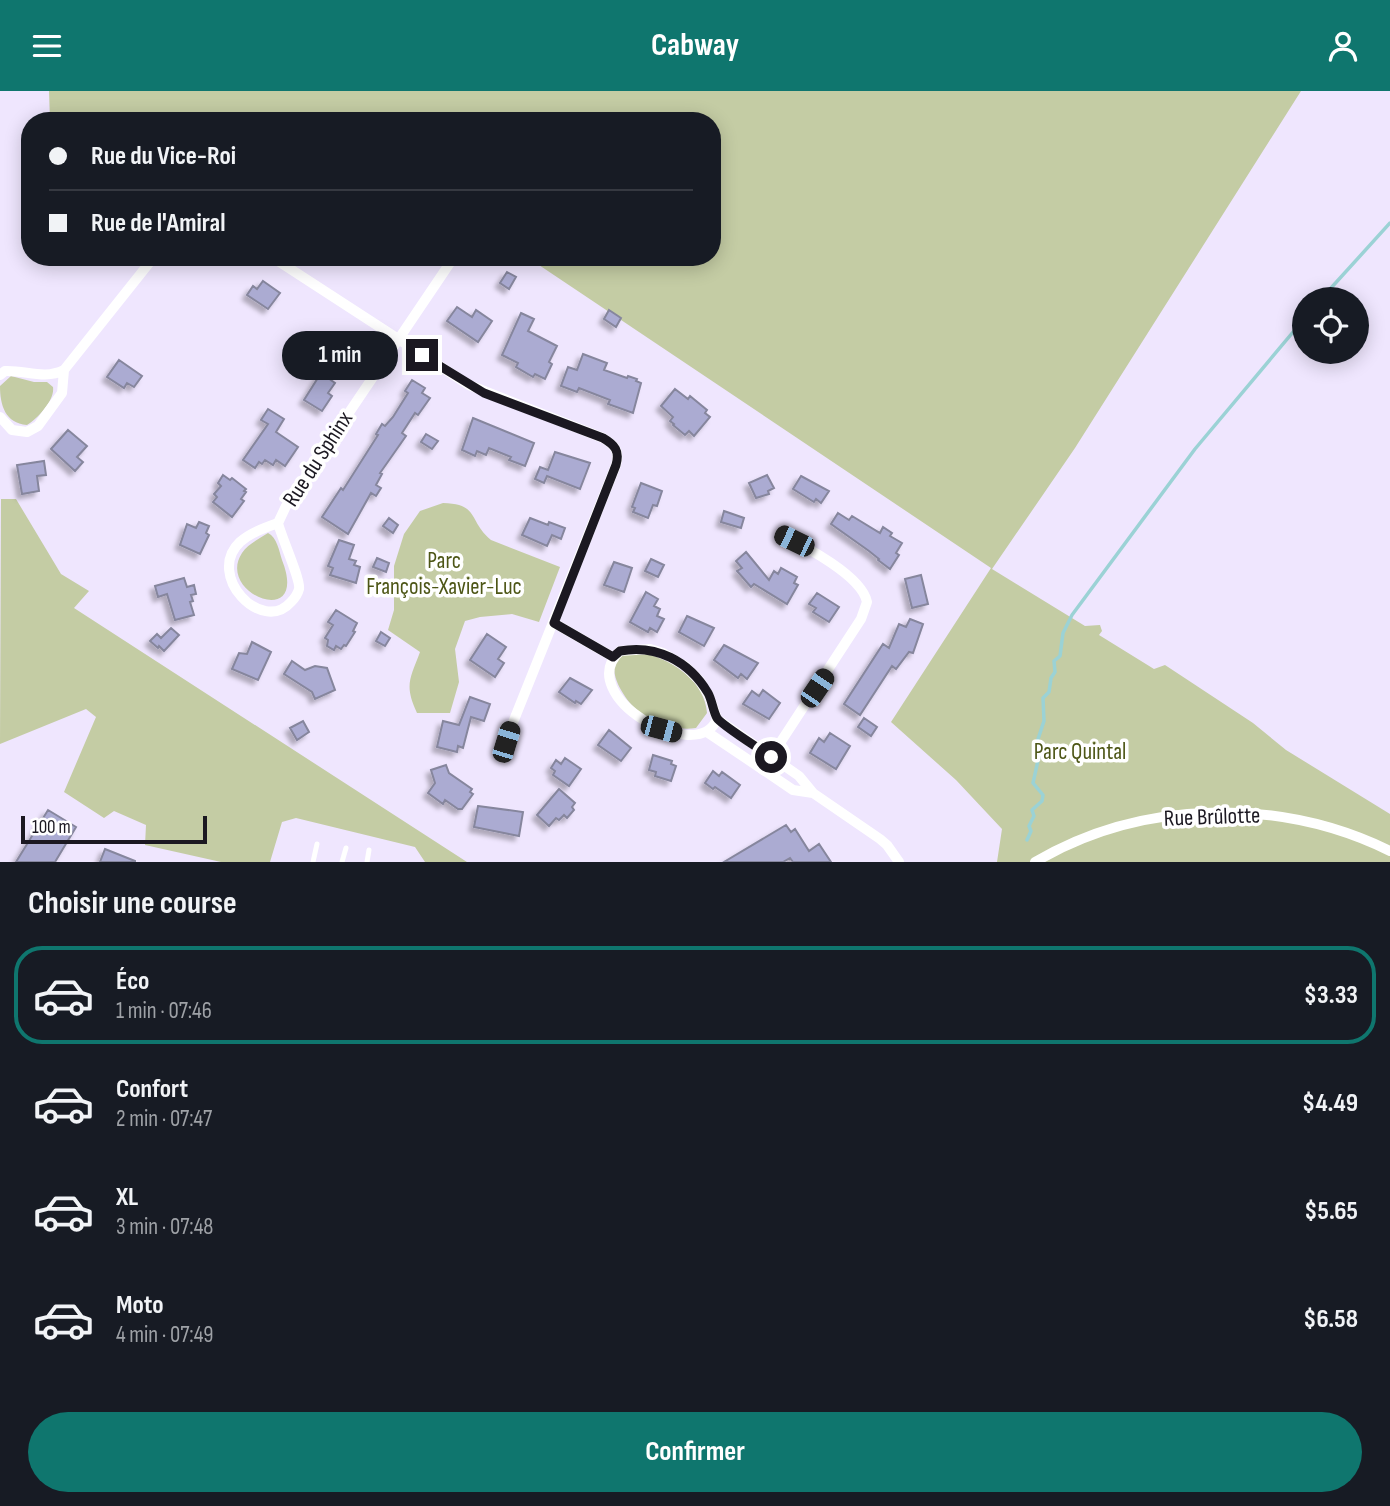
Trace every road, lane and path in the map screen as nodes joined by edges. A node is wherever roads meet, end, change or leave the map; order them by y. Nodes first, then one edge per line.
1 (147, 266) edge
2 (286, 266) edge
3 (448, 266) edge
4 (399, 340) junction
5 (64, 370) junction
6 (0, 375) edge
7 (0, 417) edge
8 (278, 523) junction
9 (781, 535) dead end
10 (554, 623) junction
11 (613, 657) junction
12 (717, 719) junction
13 (707, 731) junction
14 (505, 755) dead end
15 (771, 757) junction
16 (763, 769) junction
17 (813, 793) junction
18 (317, 844) dead end
19 (346, 848) dead end
20 (369, 850) dead end
21 (1390, 851) edge
22 (313, 862) edge
23 (342, 862) edge
24 (367, 862) edge
25 (899, 862) edge
26 (1035, 862) edge

1 - 5 street
2 - 4 street
3 - 4 street, Rue du Sphinx
4 - 8 street, Rue du Sphinx
4 - 10 street
5 - 6 street
5 - 7 street
8 - 8 street, Rue du Sphinx
9 - 15 street
10 - 11 street
10 - 14 street
11 - 12 street
11 - 13 street
12 - 13 street
12 - 15 street
13 - 16 street
15 - 16 street
15 - 17 street
16 - 17 street
17 - 25 street
18 - 22 lane
19 - 23 lane
20 - 24 lane
21 - 26 street, Rue Brûlotte

